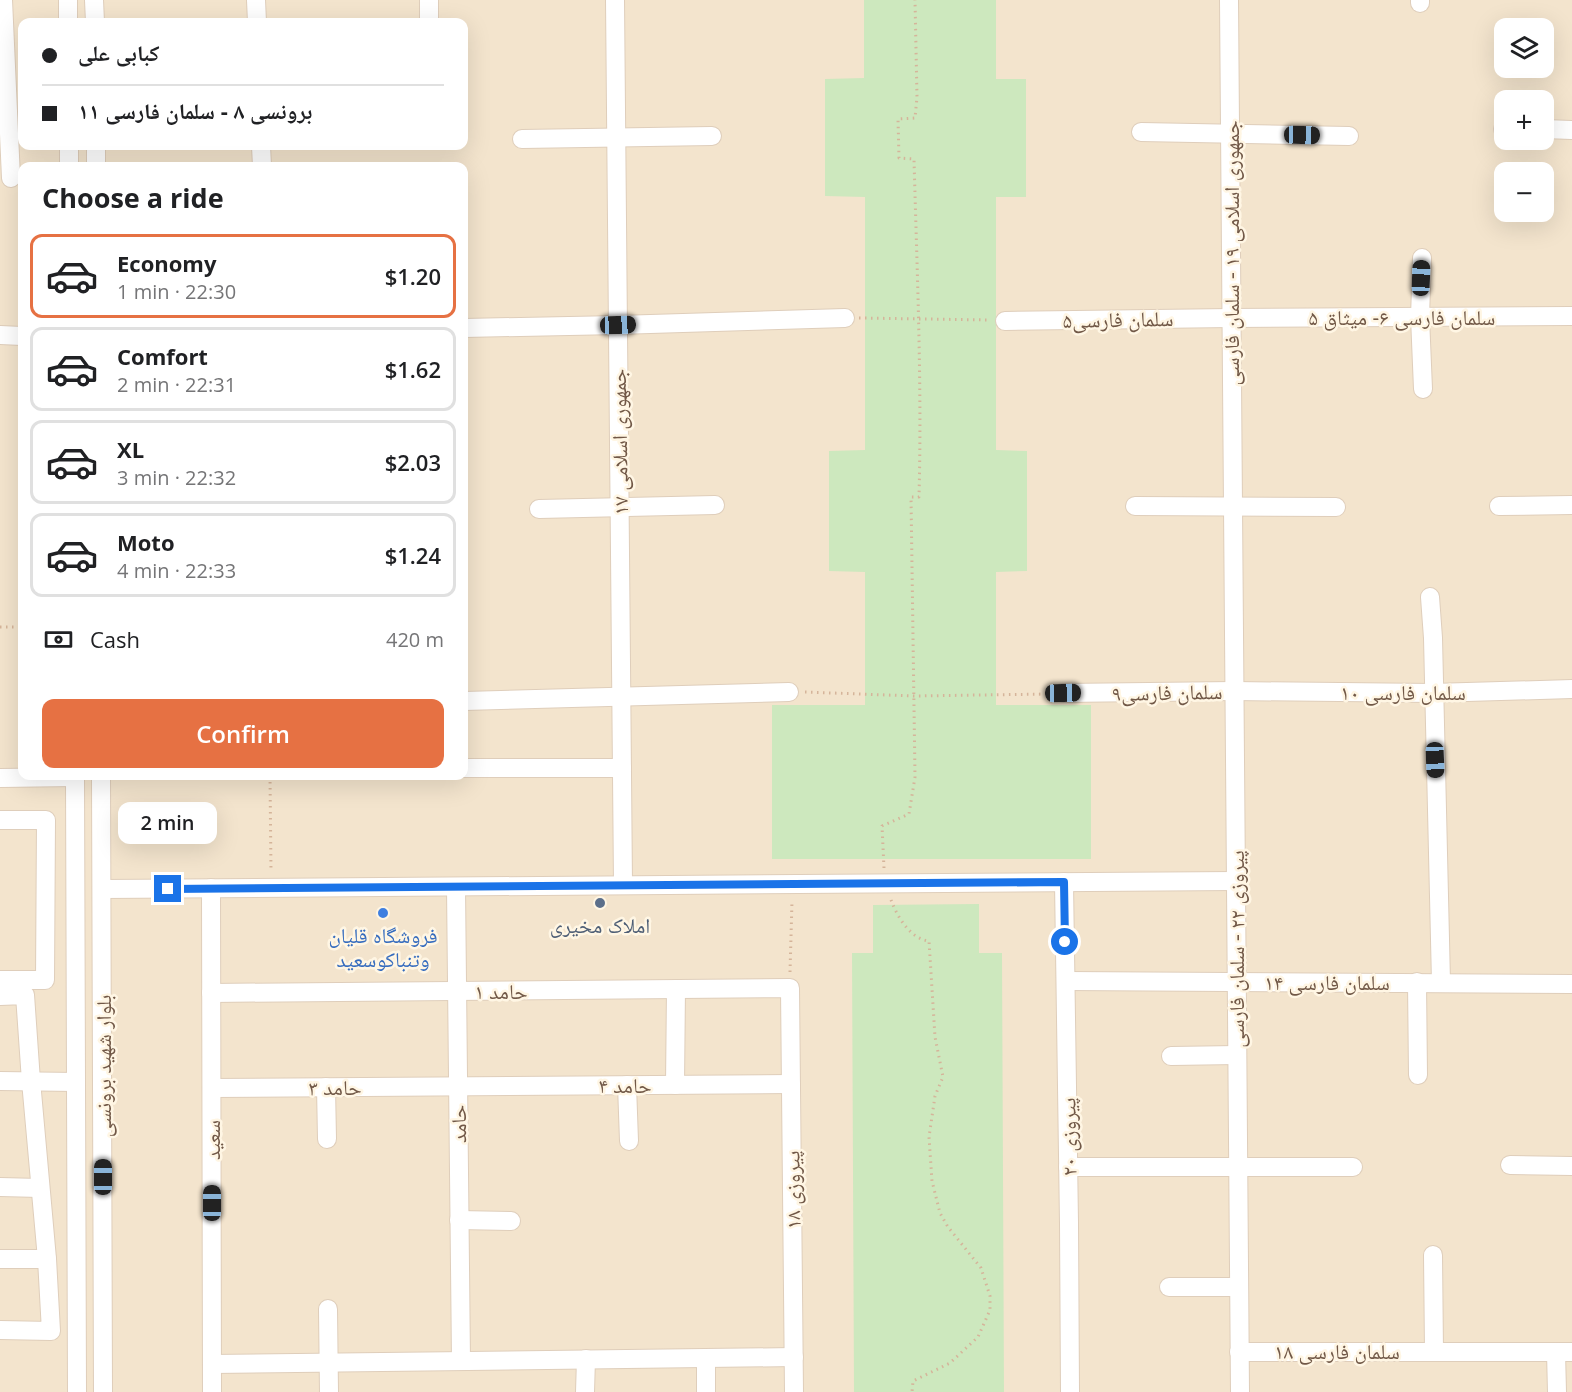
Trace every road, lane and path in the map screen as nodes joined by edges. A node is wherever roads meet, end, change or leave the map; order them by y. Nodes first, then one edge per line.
1 (3, 0) edge
2 (68, 0) edge
3 (94, 0) edge
4 (256, 0) edge
5 (429, 0) edge
6 (615, 0) edge
7 (915, 0) edge
8 (1229, 0) edge
9 (68, 18) edge
10 (94, 18) edge
11 (257, 18) edge
12 (429, 18) edge
13 (1554, 129) edge
14 (1572, 130) edge
15 (1141, 132) dead end
16 (1230, 134) junction
17 (712, 136) dead end
18 (1349, 136) dead end
19 (616, 137) junction
20 (522, 139) dead end
21 (11, 178) edge
22 (1422, 258) dead end
23 (1572, 316) edge
24 (1420, 317) junction
25 (845, 318) joint
26 (918, 318) junction
27 (1231, 318) junction
28 (1005, 321) joint
29 (618, 325) junction
30 (468, 328) edge
31 (0, 335) edge
32 (18, 336) edge
33 (1423, 389) dead end
34 (1572, 505) edge
35 (715, 506) dead end
36 (1135, 506) dead end
37 (1499, 506) dead end
38 (1233, 507) junction
39 (1336, 507) dead end
40 (620, 508) junction
41 (539, 509) dead end
42 (1430, 597) dead end
43 (0, 627) edge
44 (18, 627) edge
45 (1572, 689) edge
46 (789, 692) joint
47 (1234, 692) junction
48 (1063, 693) joint
49 (1433, 693) junction
50 (914, 696) junction
51 (621, 697) junction
52 (468, 701) edge
53 (468, 768) edge
54 (622, 768) junction
55 (0, 778) edge
56 (18, 778) edge
57 (75, 780) edge
58 (101, 780) edge
59 (270, 780) edge
60 (0, 820) edge
61 (1236, 881) junction
62 (1064, 882) junction
63 (792, 884) junction
64 (884, 884) junction
65 (623, 885) junction
66 (456, 887) junction
67 (211, 888) junction
68 (102, 889) junction
69 (271, 889) junction
70 (0, 980) edge
71 (1066, 981) junction
72 (1236, 982) junction
73 (1417, 982) junction
74 (1441, 982) junction
75 (1572, 984) edge
76 (790, 988) junction
77 (676, 989) junction
78 (457, 991) junction
79 (212, 993) junction
80 (0, 996) edge
81 (1237, 1055) junction
82 (1171, 1056) dead end
83 (1418, 1075) dead end
84 (0, 1081) edge
85 (31, 1082) junction
86 (76, 1082) junction
87 (791, 1084) junction
88 (627, 1085) junction
89 (675, 1085) junction
90 (458, 1086) junction
91 (326, 1087) junction
92 (212, 1088) junction
93 (327, 1139) dead end
94 (629, 1141) dead end
95 (1510, 1165) dead end
96 (1572, 1166) edge
97 (1068, 1167) junction
98 (1353, 1167) dead end
99 (1238, 1168) junction
100 (0, 1188) edge
101 (40, 1188) junction
102 (459, 1220) junction
103 (511, 1221) dead end
104 (1433, 1255) dead end
105 (0, 1259) edge
106 (47, 1259) junction
107 (1169, 1287) dead end
108 (1239, 1287) junction
109 (328, 1309) dead end
110 (0, 1330) edge
111 (1434, 1351) junction
112 (1239, 1352) junction
113 (1564, 1352) edge
114 (794, 1357) junction
115 (706, 1358) junction
116 (586, 1359) junction
117 (461, 1361) junction
118 (328, 1363) junction
119 (212, 1364) junction
120 (77, 1392) edge
121 (103, 1392) edge
122 (212, 1392) edge
123 (328, 1392) edge
124 (585, 1392) edge
125 (706, 1392) edge
126 (794, 1392) edge
127 (912, 1392) edge
128 (1070, 1392) edge
129 (1240, 1392) edge
130 (1557, 1392) edge

1 - 21 street
2 - 9 street
3 - 10 street
4 - 11 street
5 - 12 street
6 - 19 street, جمهوری اسلامی ۱۷
7 - 26 path
8 - 16 street, جمهوری اسلامی ۱۹ - سلمان فارسی
13 - 14 street
15 - 16 street
16 - 18 street
16 - 27 street, جمهوری اسلامی ۱۹ - سلمان فارسی
17 - 19 street
19 - 20 street
19 - 29 street, جمهوری اسلامی ۱۷
22 - 24 street
23 - 24 street, سلمان فارسی ۶- میثاق ۵
24 - 27 street, سلمان فارسی ۶- میثاق ۵
24 - 33 street
25 - 26 path
25 - 29 street
26 - 28 path
26 - 50 path
27 - 28 street, سلمان فارسی۵
27 - 38 street, جمهوری اسلامی ۱۹ - سلمان فارسی
29 - 30 street
29 - 40 street, جمهوری اسلامی ۱۷
31 - 32 street
34 - 37 street
35 - 40 street
36 - 38 street
38 - 39 street
38 - 47 street, پیروزی ۲۲ - سلمان فارسی
40 - 41 street
40 - 51 street, جمهوری اسلامی ۱۷
42 - 49 street
43 - 44 path
45 - 49 street, سلمان فارسی ۱۰
46 - 50 path
46 - 51 street
47 - 48 street, سلمان فارسی۹
47 - 49 street, سلمان فارسی ۱۰
47 - 61 street, پیروزی ۲۲ - سلمان فارسی
48 - 50 path
49 - 74 street
50 - 64 path
51 - 52 street
51 - 54 street, جمهوری اسلامی ۱۷
53 - 54 street
54 - 65 street, جمهوری اسلامی ۱۷
55 - 56 street
57 - 86 street, بلوار شهید برونسی
58 - 68 street, بلوار شهید برونسی
59 - 69 path
60 - 70 street
61 - 62 street
61 - 72 street, پیروزی ۲۲ - سلمان فارسی
62 - 64 street
62 - 71 street, پیروزی ۲۰
63 - 64 street
63 - 65 street
63 - 76 path
64 - 127 path
65 - 66 street
66 - 69 street
66 - 78 street, حامد
67 - 68 street
67 - 69 street
67 - 79 street, سعید
68 - 121 street, بلوار شهید برونسی
71 - 72 street, سلمان فارسی ۱۴
71 - 97 street, پیروزی ۲۰
72 - 73 street, سلمان فارسی ۱۴
72 - 81 street, پیروزی ۲۲ - سلمان فارسی
73 - 74 street, سلمان فارسی ۱۴
73 - 83 street
74 - 75 street, سلمان فارسی ۱۴
76 - 77 street, حامد ۱
76 - 87 street, پیروزی ۱۸
77 - 78 street, حامد ۱
77 - 89 street
78 - 79 street, حامد ۱
78 - 90 street, حامد
79 - 92 street, سعید
80 - 85 street
81 - 82 street
81 - 99 street, پیروزی ۲۲ - سلمان فارسی
84 - 85 street
85 - 86 street
85 - 101 street
86 - 120 street, بلوار شهید برونسی
87 - 89 street, حامد ۴
87 - 114 street, پیروزی ۱۸
88 - 89 street, حامد ۴
88 - 90 street, حامد ۴
88 - 94 street
90 - 91 street, حامد ۳
90 - 102 street, حامد
91 - 92 street, حامد ۳
91 - 93 street
92 - 119 street, سعید
95 - 96 street
97 - 99 street
97 - 128 street, پیروزی ۲۰
98 - 99 street
99 - 108 street, پیروزی ۲۲ - سلمان فارسی
100 - 101 street
101 - 106 street
102 - 103 street
102 - 117 street, حامد
104 - 111 street
105 - 106 street
106 - 110 street
107 - 108 street
108 - 112 street, پیروزی ۲۲ - سلمان فارسی
109 - 118 street
111 - 112 street, سلمان فارسی ۱۸
111 - 113 street, سلمان فارسی ۱۸
112 - 129 street, پیروزی ۲۲ - سلمان فارسی
113 - 130 street
114 - 115 street
114 - 126 street, پیروزی ۱۸
115 - 116 street
115 - 125 street
116 - 117 street
116 - 124 street
117 - 118 street
118 - 119 street
118 - 123 street
119 - 122 street, سعید

